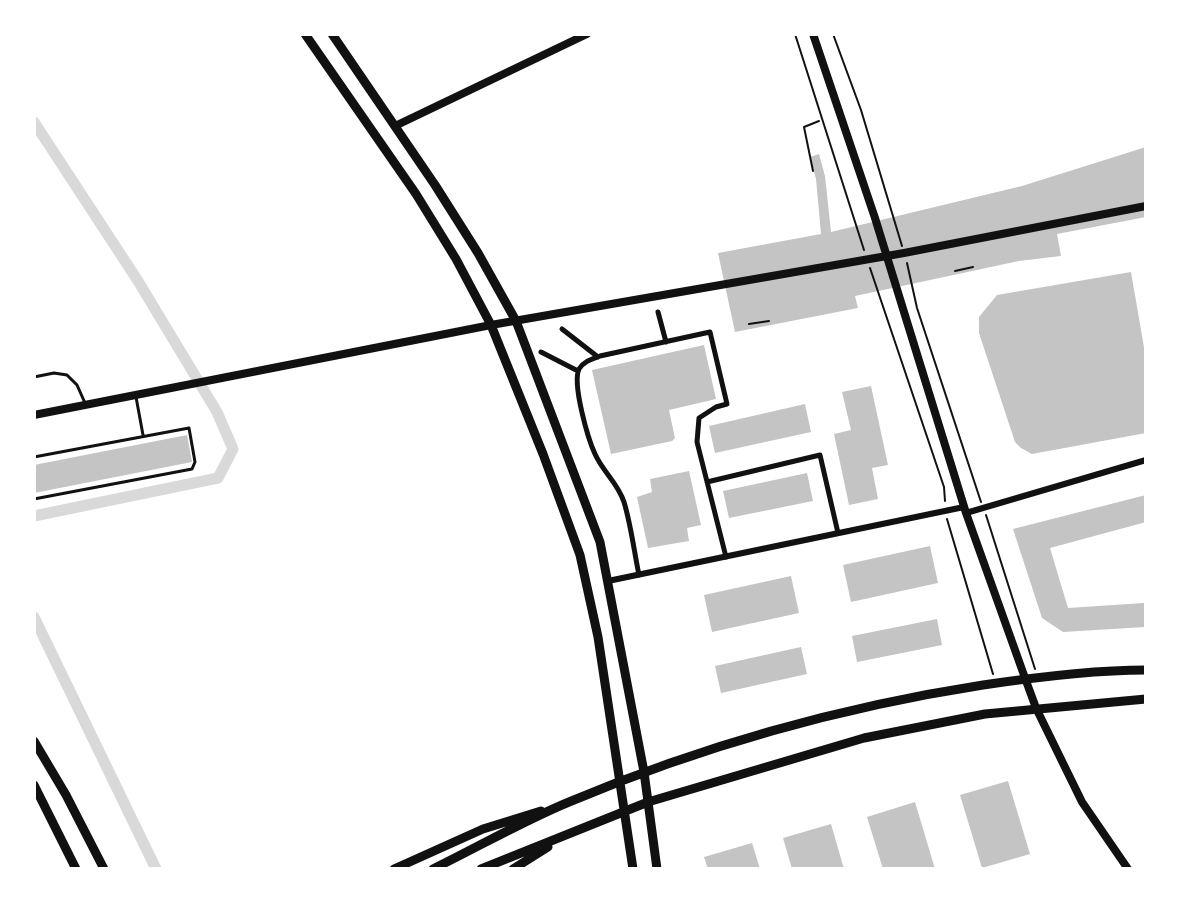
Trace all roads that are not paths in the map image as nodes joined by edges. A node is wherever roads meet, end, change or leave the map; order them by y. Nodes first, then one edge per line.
1 (305, 34) edge
2 (332, 34) edge
3 (587, 34) edge
4 (813, 34) edge
5 (395, 126) junction
6 (1146, 206) edge
7 (885, 256) junction
8 (658, 312) dead end
9 (516, 321) junction
10 (491, 325) junction
11 (562, 329) dead end
12 (666, 342) junction
13 (541, 352) dead end
14 (598, 357) junction
15 (578, 371) junction
16 (34, 377) edge
17 (135, 393) junction
18 (85, 403) junction
19 (34, 415) edge
20 (143, 435) junction
21 (34, 457) edge
22 (1146, 460) edge
23 (707, 482) junction
24 (34, 499) edge
25 (965, 510) junction
26 (838, 533) junction
27 (726, 557) junction
28 (639, 575) junction
29 (608, 581) junction
30 (1146, 670) edge
31 (1025, 678) junction
32 (1146, 699) edge
33 (1036, 708) junction
34 (34, 741) edge
35 (644, 772) junction
36 (621, 782) junction
37 (34, 785) edge
38 (34, 799) edge
39 (567, 802) junction
40 (648, 802) junction
41 (45, 803) junction
42 (626, 811) junction
43 (565, 837) junction
44 (76, 869) edge
45 (104, 869) edge
46 (394, 869) edge
47 (433, 869) edge
48 (481, 869) edge
49 (513, 869) edge
50 (633, 869) edge
51 (657, 869) edge
52 (1128, 869) edge

1 - 10 main road
2 - 5 main road
3 - 5 street
4 - 7 street
5 - 9 main road
6 - 7 street
7 - 9 street
7 - 25 street
8 - 12 street
9 - 10 street
9 - 29 main road
10 - 17 street
10 - 36 main road
11 - 14 street
12 - 14 street
12 - 23 street
13 - 15 street
14 - 15 street
15 - 28 street
16 - 18 lane
17 - 18 street
17 - 20 lane
18 - 19 street
20 - 21 lane
20 - 24 lane
22 - 25 street
23 - 26 street
23 - 27 street
25 - 26 street
25 - 31 street
26 - 27 street
27 - 28 street
28 - 29 street
29 - 35 main road
30 - 31 main road
31 - 33 street
31 - 35 main road
32 - 33 main road
33 - 40 main road
33 - 52 street
34 - 45 main road
35 - 36 main road
35 - 40 main road
36 - 39 main road
36 - 42 main road
37 - 41 main road
38 - 41 lane
39 - 46 main road
39 - 47 main road
40 - 42 main road
40 - 51 main road
41 - 44 main road
42 - 43 main road
42 - 50 main road
43 - 48 main road
43 - 49 main road

